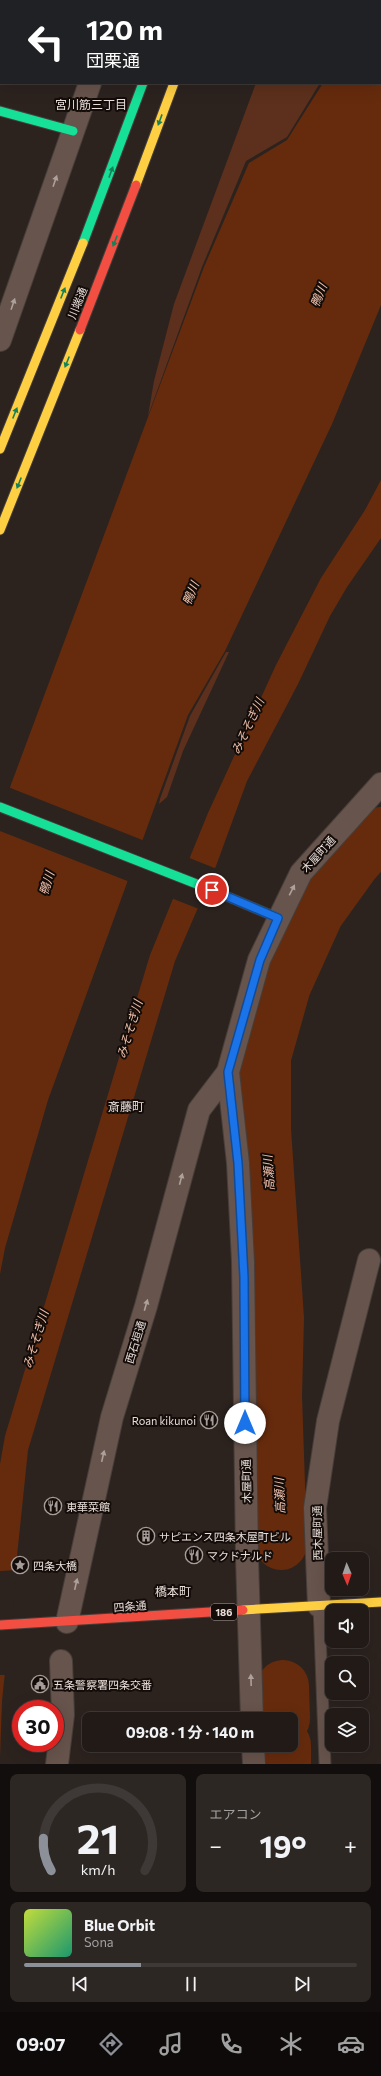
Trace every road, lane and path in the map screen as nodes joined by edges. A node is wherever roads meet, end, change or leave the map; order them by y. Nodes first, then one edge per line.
1 (90, 84) edge
2 (143, 84) edge
3 (174, 84) edge
4 (0, 111) edge
5 (73, 131) junction
6 (0, 340) edge
7 (0, 449) edge
8 (0, 530) edge
9 (381, 784) edge
10 (0, 807) edge
11 (278, 918) junction
12 (228, 1072) junction
13 (369, 1260) dead end
14 (381, 1602) edge
15 (319, 1606) junction
16 (248, 1610) junction
17 (68, 1622) junction
18 (0, 1625) edge
19 (61, 1661) dead end
20 (252, 1712) edge
21 (253, 1752) edge
22 (57, 1764) edge
23 (254, 1764) edge
24 (325, 1764) edge

1 - 5 street
7 -> 2 street, 川端通
3 -> 8 street, 川端通
4 - 5 street
6 -> 5 street
11 -> 9 street, 木屋町通
10 - 11 street
11 - 12 street, 木屋町通
12 - 16 street, 木屋町通
17 -> 12 street, 西石垣通
13 - 15 street, 西木屋町通
14 - 15 street, 四条通 / 186
15 - 16 street, 四条通 / 186
15 - 24 lane, 西木屋町通
16 - 17 street, 四条通 / 186
20 -> 16 street, 木屋町通
17 - 18 street, 四条通 / 186
19 - 22 street
21 - 23 street

